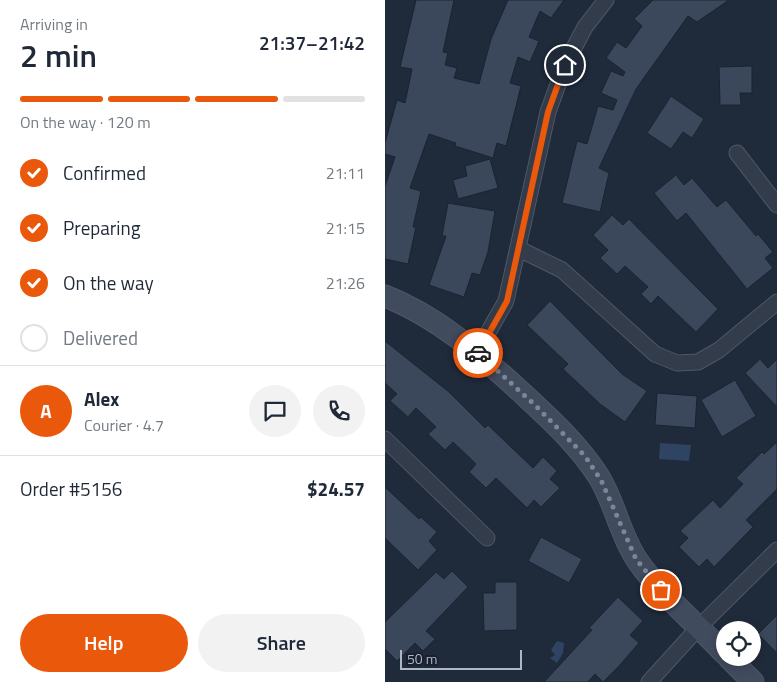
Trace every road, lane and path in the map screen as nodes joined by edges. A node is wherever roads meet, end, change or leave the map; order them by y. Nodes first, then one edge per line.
1 (607, 0) edge
2 (737, 153) dead end
3 (777, 205) edge
4 (519, 249) junction
5 (385, 296) edge
6 (777, 302) edge
7 (477, 352) junction
8 (385, 439) edge
9 (487, 538) dead end
10 (777, 550) edge
11 (699, 627) junction
12 (716, 645) edge
13 (737, 666) edge
14 (649, 682) edge
15 (753, 682) edge

1 - 4 street
2 - 3 street
4 - 6 street
4 - 7 street
5 - 7 street
7 - 11 street
8 - 9 street
10 - 11 street
11 - 12 street
11 - 14 street
13 - 15 street

